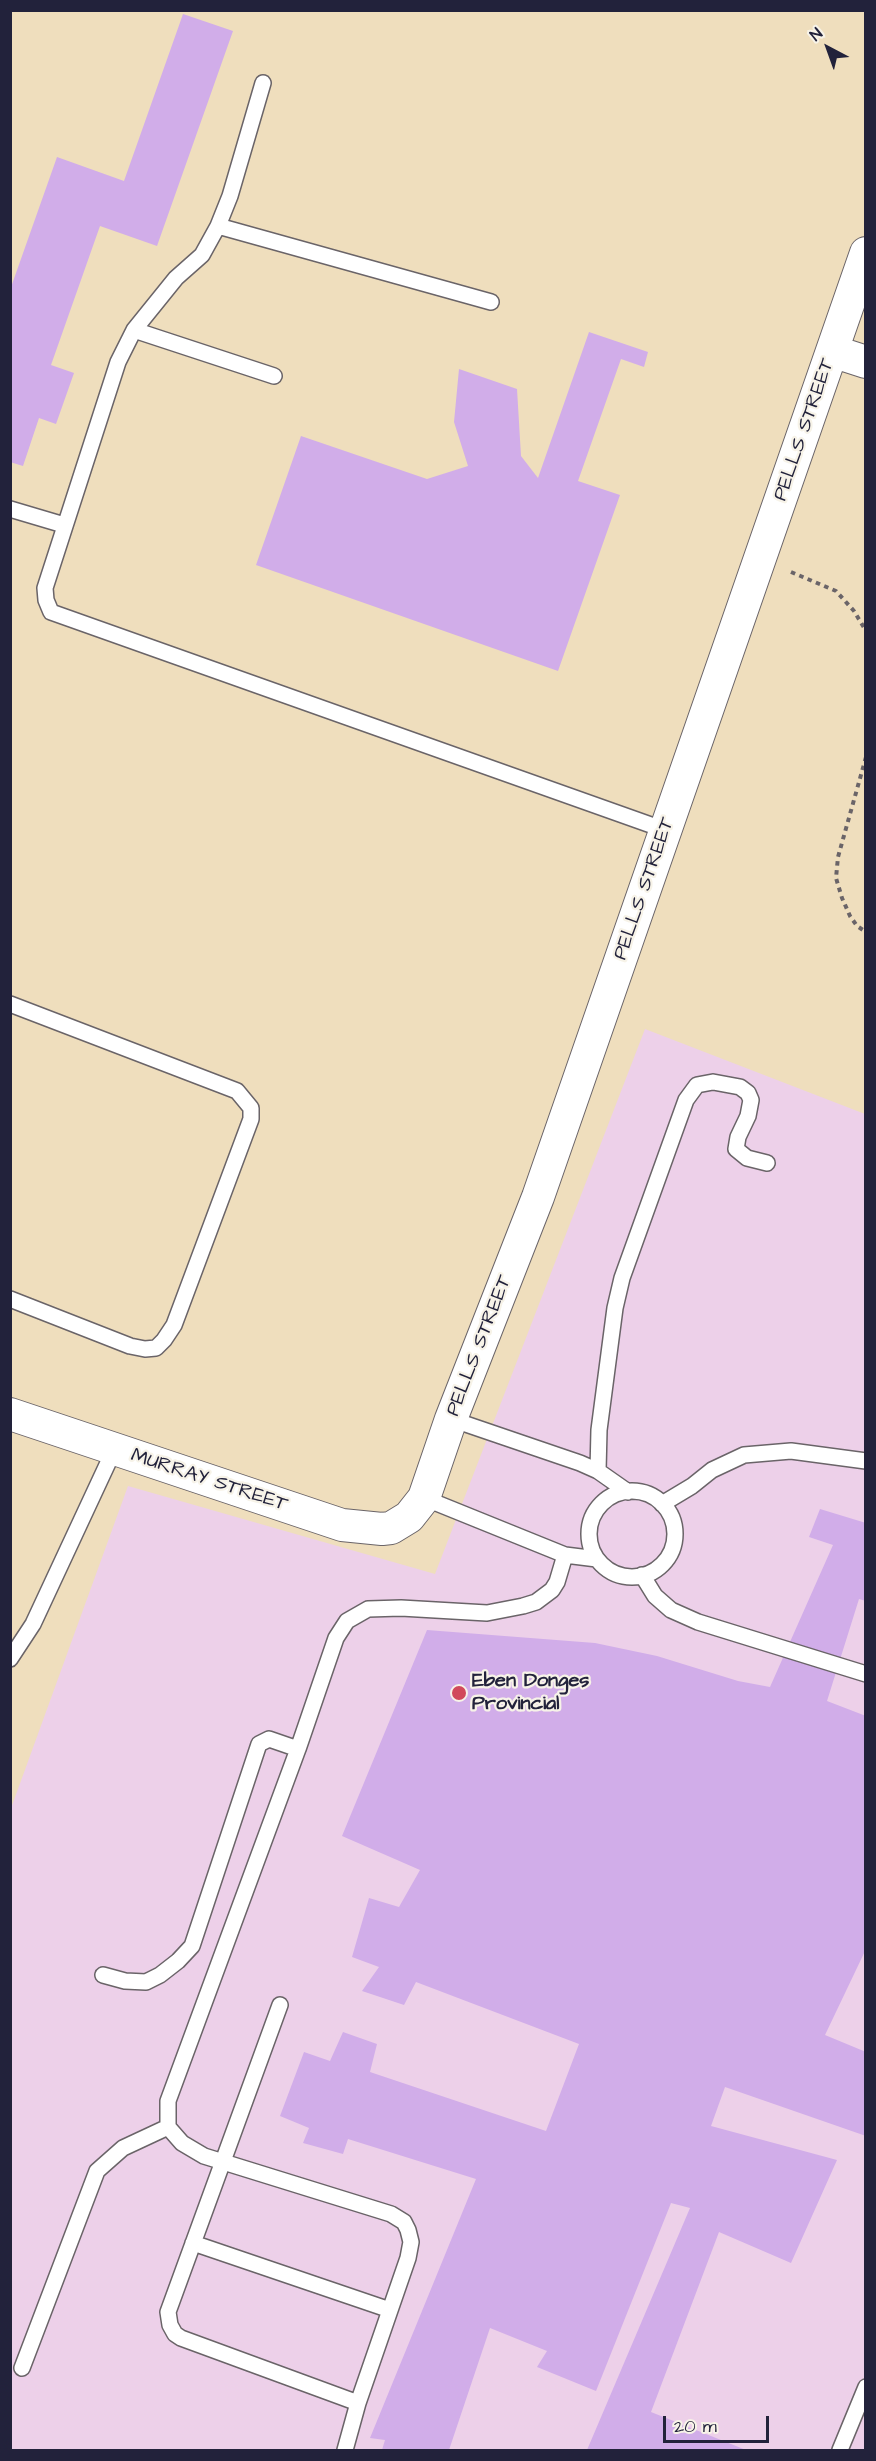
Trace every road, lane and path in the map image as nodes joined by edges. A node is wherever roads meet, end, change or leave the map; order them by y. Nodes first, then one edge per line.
1 (263, 82) dead end
2 (218, 226) junction
3 (866, 253) edge
4 (491, 302) dead end
5 (134, 330) junction
6 (832, 351) junction
7 (866, 362) edge
8 (274, 376) dead end
9 (10, 509) edge
10 (64, 525) junction
11 (760, 560) junction
12 (866, 631) edge
13 (866, 758) edge
14 (665, 830) junction
15 (866, 932) edge
16 (10, 1004) edge
17 (767, 1163) dead end
18 (10, 1299) edge
19 (10, 1414) edge
20 (450, 1419) junction
21 (114, 1450) junction
22 (866, 1461) edge
23 (598, 1471) junction
24 (628, 1492) junction
25 (662, 1504) junction
26 (417, 1508) junction
27 (565, 1555) junction
28 (597, 1560) junction
29 (642, 1575) junction
30 (10, 1659) edge
31 (866, 1674) edge
32 (298, 1749) junction
33 (103, 1975) dead end
34 (280, 2006) dead end
35 (168, 2127) junction
36 (223, 2162) junction
37 (193, 2243) junction
38 (390, 2310) junction
39 (22, 2368) dead end
40 (866, 2387) edge
41 (358, 2403) junction
42 (345, 2451) edge
43 (840, 2451) edge

1 - 2 lane
2 - 4 lane
2 - 5 lane
3 - 6 street, PELLS STREET
5 - 8 lane
5 - 10 lane
6 - 7 street
6 - 11 street, PELLS STREET
9 - 10 lane
10 - 14 lane
11 - 12 path
11 - 14 street, PELLS STREET
13 - 15 path
14 - 20 street, PELLS STREET
16 - 18 lane
17 - 23 lane
19 - 21 street, MURRAY STREET
20 - 23 lane
20 - 26 street, PELLS STREET
21 - 26 street, MURRAY STREET
21 - 30 lane
22 - 25 lane
23 - 24 lane
24 - 25 lane
24 - 28 lane
25 - 29 lane
26 - 27 lane
27 - 28 lane
27 - 32 lane
28 - 29 lane
29 - 31 lane
32 - 33 lane
32 - 35 lane
34 - 36 lane
35 - 36 lane
35 - 39 lane
36 - 37 lane
36 - 38 lane
37 - 38 lane
37 - 41 lane
38 - 41 lane
40 - 43 lane
41 - 42 lane

